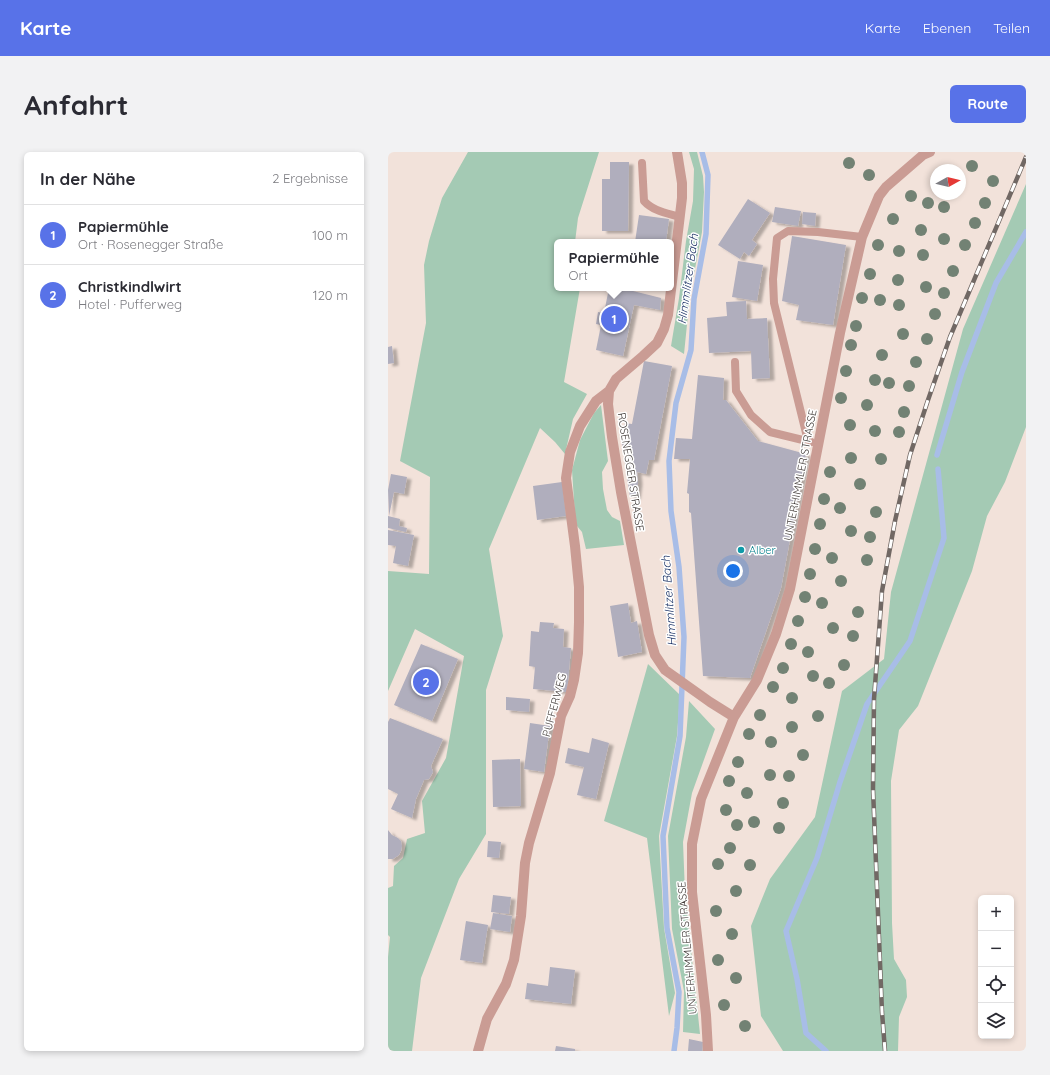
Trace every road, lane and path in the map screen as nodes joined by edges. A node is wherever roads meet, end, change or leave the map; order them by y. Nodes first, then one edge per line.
1 (677, 152) edge
2 (930, 152) edge
3 (642, 163) dead end
4 (680, 217) junction
5 (862, 237) junction
6 (674, 266) edge
7 (671, 291) edge
8 (735, 362) dead end
9 (609, 391) junction
10 (813, 442) junction
11 (734, 717) junction
12 (478, 1051) edge
13 (708, 1051) edge

1 - 4 street
2 - 5 street, UNTERHIMMLER STRASSE
3 - 4 lane
4 - 6 street
5 - 10 street, UNTERHIMMLER STRASSE
5 - 10 lane
7 - 9 street
8 - 10 lane
9 - 11 street, ROSENEGGER STRASSE
9 - 12 street, PUFFERWEG
10 - 11 street, UNTERHIMMLER STRASSE
11 - 13 street, UNTERHIMMLER STRASSE

